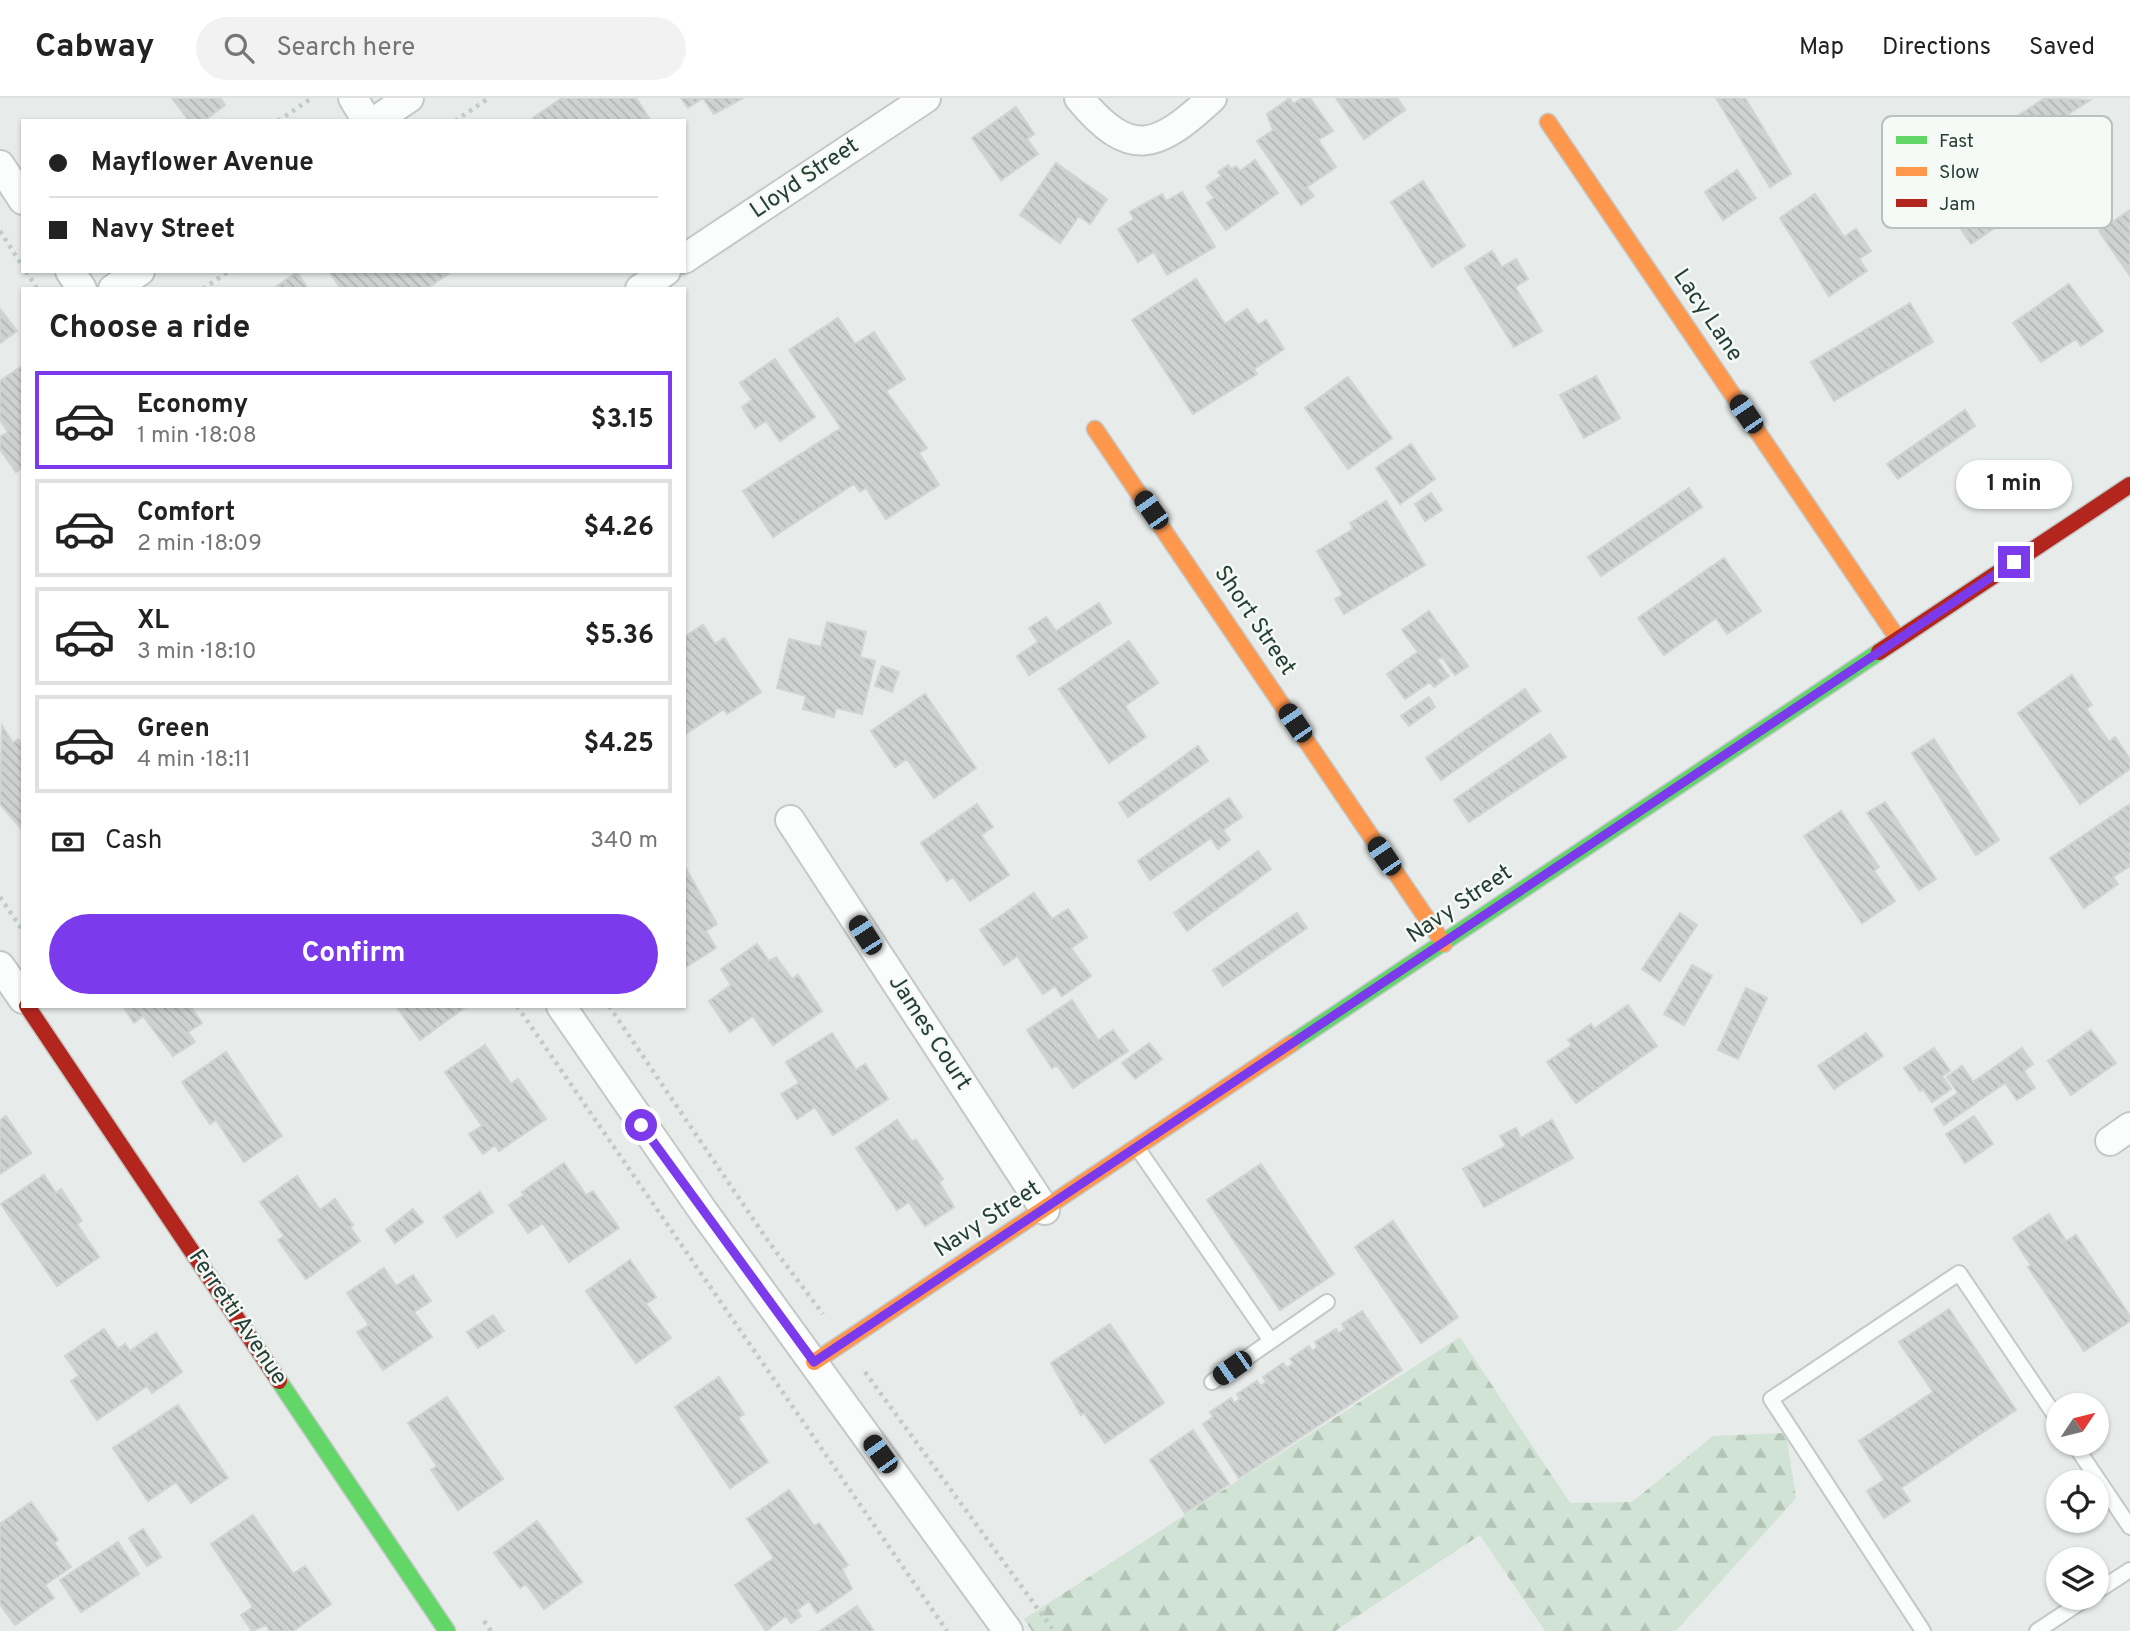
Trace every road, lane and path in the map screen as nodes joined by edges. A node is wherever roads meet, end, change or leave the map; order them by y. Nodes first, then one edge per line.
1 (312, 98) edge
2 (353, 98) edge
3 (409, 98) edge
4 (489, 98) edge
5 (926, 98) edge
6 (1079, 98) edge
7 (1212, 98) edge
8 (281, 119) edge
9 (366, 119) edge
10 (378, 119) edge
11 (458, 119) edge
12 (1548, 122) dead end
13 (0, 165) edge
14 (21, 197) edge
15 (0, 232) edge
16 (686, 258) edge
17 (21, 264) edge
18 (137, 273) edge
19 (226, 273) edge
20 (663, 273) edge
21 (116, 287) edge
22 (206, 287) edge
23 (643, 287) edge
24 (1095, 429) dead end
25 (2130, 485) edge
26 (1898, 639) junction
27 (790, 820) dead end
28 (0, 897) edge
29 (21, 928) edge
30 (1444, 944) junction
31 (0, 966) edge
32 (21, 996) edge
33 (28, 1008) edge
34 (517, 1008) edge
35 (562, 1008) edge
36 (1138, 1148) junction
37 (1045, 1210) junction
38 (1327, 1302) dead end
39 (1271, 1341) junction
40 (814, 1362) junction
41 (1212, 1382) dead end
42 (2046, 1402) edge
43 (2082, 1456) edge
44 (2130, 1527) edge
45 (2130, 1570) edge
46 (2109, 1584) edge
47 (2069, 1610) edge
48 (446, 1631) edge
49 (947, 1631) edge
50 (1008, 1631) edge
51 (1923, 1631) edge
52 (2037, 1631) edge

1 - 8 path
2 - 9 street
3 - 10 street
4 - 11 path
5 - 16 street, Lloyd Street
6 - 7 street
12 - 26 street, Lacy Lane
13 - 14 street
15 - 17 path
18 - 21 street
19 - 22 path
20 - 23 street
24 - 30 street, Short Street
25 - 26 street, Navy Street
26 - 30 street, Navy Street
27 - 37 street, James Court
28 - 29 path
30 - 36 street, Navy Street
31 - 32 street
33 - 48 street, Ferretti Avenue
34 - 49 path
35 - 40 street
36 - 37 street, Navy Street
36 - 39 lane
37 - 40 street, Navy Street
38 - 39 lane
39 - 41 lane
40 - 50 street
42 - 51 lane
43 - 44 lane
45 - 46 lane
47 - 52 lane

